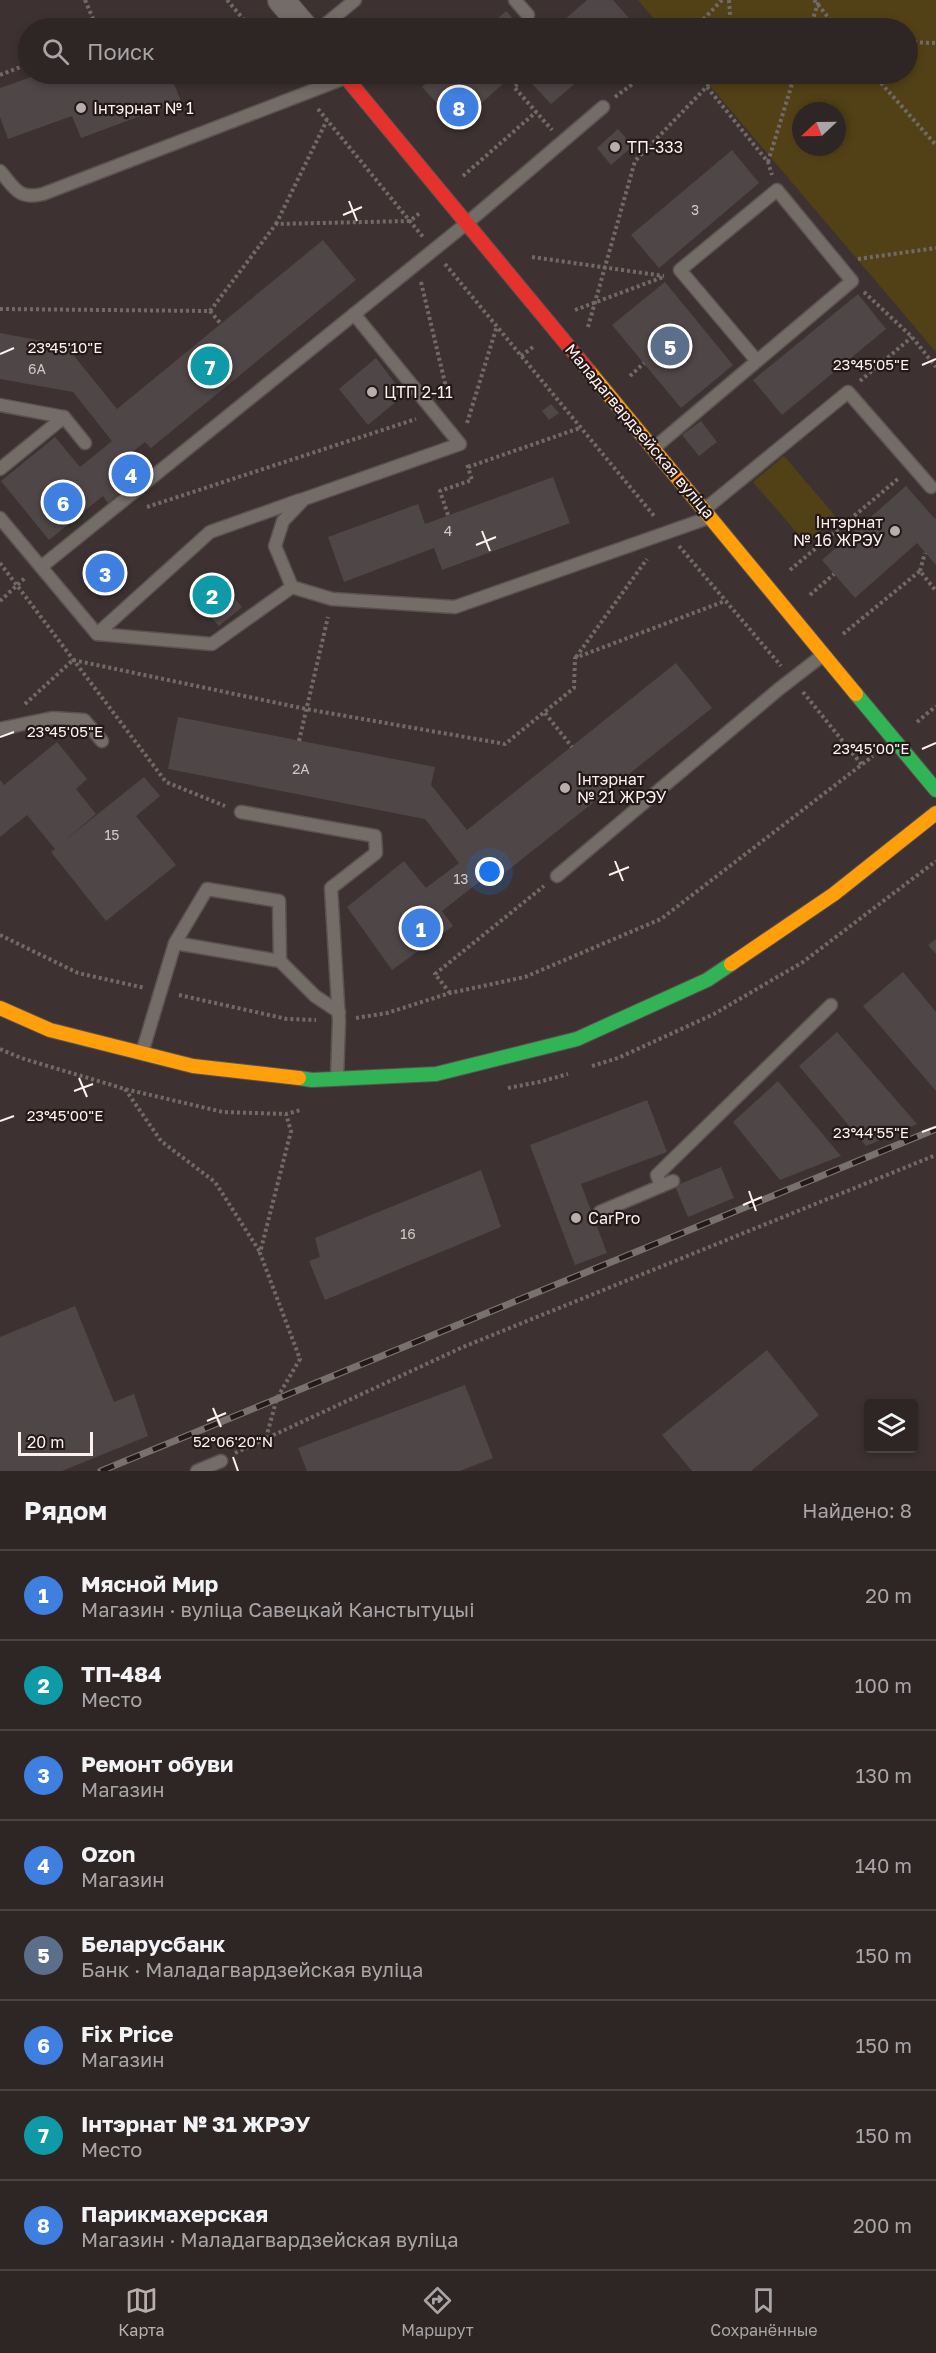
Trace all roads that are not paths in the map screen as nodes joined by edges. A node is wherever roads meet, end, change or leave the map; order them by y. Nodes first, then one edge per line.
1 (281, 0) edge
2 (355, 0) edge
3 (514, 0) edge
4 (528, 15) dead end
5 (296, 18) edge
6 (333, 18) edge
7 (327, 84) edge
8 (352, 84) edge
9 (603, 107) road end
10 (0, 171) edge
11 (467, 223) junction
12 (354, 314) junction
13 (757, 361) junction
14 (0, 405) edge
15 (64, 417) junction
16 (86, 443) dead end
17 (653, 448) junction
18 (0, 469) edge
19 (931, 487) dead end
20 (304, 499) junction
21 (707, 513) junction
22 (0, 518) edge
23 (41, 567) junction
24 (292, 587) junction
25 (97, 634) junction
26 (824, 654) junction
27 (0, 729) edge
28 (102, 741) dead end
29 (936, 790) edge
30 (241, 812) road end
31 (936, 813) edge
32 (557, 876) road end
33 (176, 943) junction
34 (280, 961) junction
35 (831, 1005) dead end
36 (0, 1008) edge
37 (339, 1016) junction
38 (141, 1053) junction
39 (337, 1079) junction
40 (674, 1181) dead end
41 (661, 1186) junction
42 (600, 1212) dead end
43 (221, 1461) road end
44 (197, 1471) edge

1 - 5 street
2 - 6 lane
3 - 4 lane
7 - 10 lane
8 - 11 main road, Маладагвардзейская вуліца
9 - 11 lane
11 - 12 lane
11 - 17 main road, Маладагвардзейская вуліца
12 - 20 lane
12 - 23 lane
13 - 13 lane
13 - 17 lane
14 - 15 lane
15 - 16 lane
15 - 18 lane
17 - 21 main road, Маладагвардзейская вуліца
19 - 21 lane
20 - 24 lane
20 - 25 lane
21 - 24 lane
21 - 26 main road, Маладагвардзейская вуліца
22 - 23 lane
23 - 25 lane
24 - 25 lane
26 - 29 main road, Маладагвардзейская вуліца
26 - 32 lane
27 - 28 lane
30 - 37 lane
31 - 39 main road
33 - 34 lane
33 - 34 lane
33 - 38 lane
34 - 37 lane
35 - 41 lane
36 - 38 main road
37 - 39 lane
38 - 39 main road
40 - 41 lane
41 - 42 lane
43 - 44 lane

